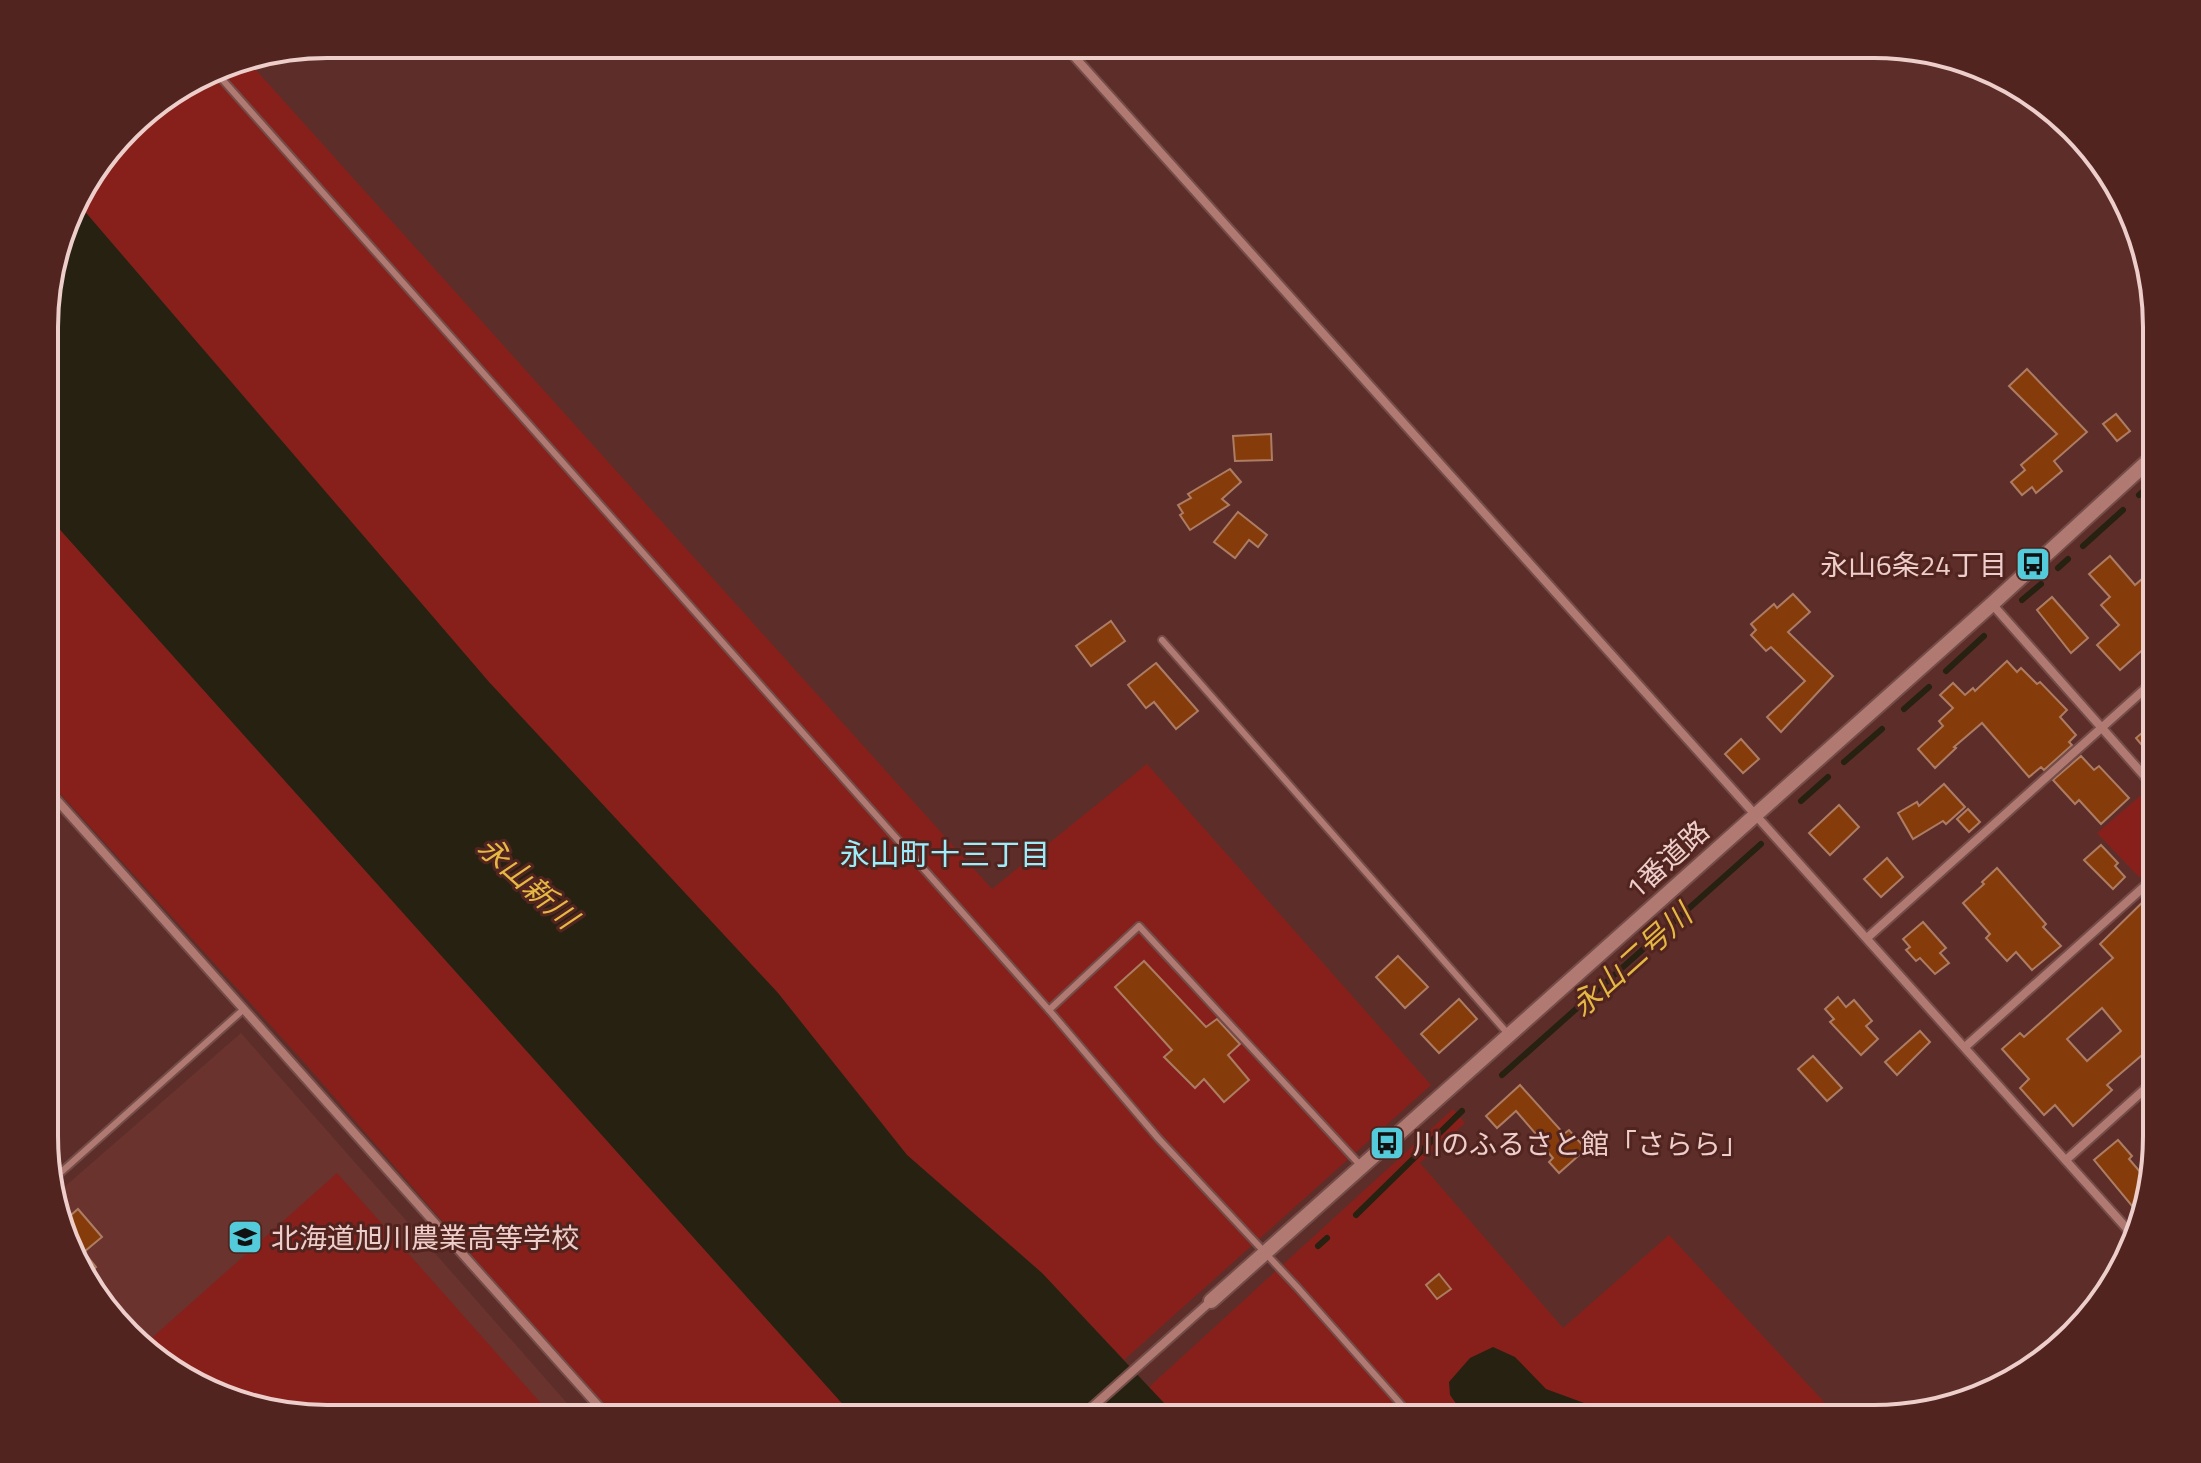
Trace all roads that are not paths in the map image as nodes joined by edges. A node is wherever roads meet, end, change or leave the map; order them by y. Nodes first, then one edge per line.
1 (1076, 59) edge
2 (223, 80) edge
3 (2142, 467) edge
4 (1992, 604) junction
5 (1162, 640) dead end
6 (2142, 691) edge
7 (2102, 727) junction
8 (2142, 773) edge
9 (58, 801) edge
10 (1756, 815) junction
11 (2142, 889) edge
12 (1867, 938) junction
13 (244, 1009) junction
14 (1049, 1010) junction
15 (1509, 1035) junction
16 (1965, 1047) junction
17 (2142, 1092) edge
18 (2066, 1160) junction
19 (1361, 1166) junction
20 (60, 1173) edge
21 (2126, 1228) edge
22 (1265, 1253) junction
23 (1211, 1301) joint
24 (1401, 1404) edge
25 (597, 1405) edge
26 (1095, 1405) edge

1 - 10 street
2 - 14 lane
3 - 4 street, 1番道路
4 - 7 street
4 - 10 street, 1番道路
5 - 15 lane
6 - 7 street
7 - 8 street
7 - 12 street
9 - 13 street
10 - 12 street
10 - 15 street, 1番道路
11 - 16 street
12 - 16 street
13 - 20 lane
13 - 25 street
14 - 19 lane
14 - 22 lane
15 - 19 street, 1番道路
16 - 18 street
17 - 18 street
18 - 21 street
19 - 22 street, 1番道路
22 - 23 street, 1番道路
22 - 24 lane
23 - 26 street

